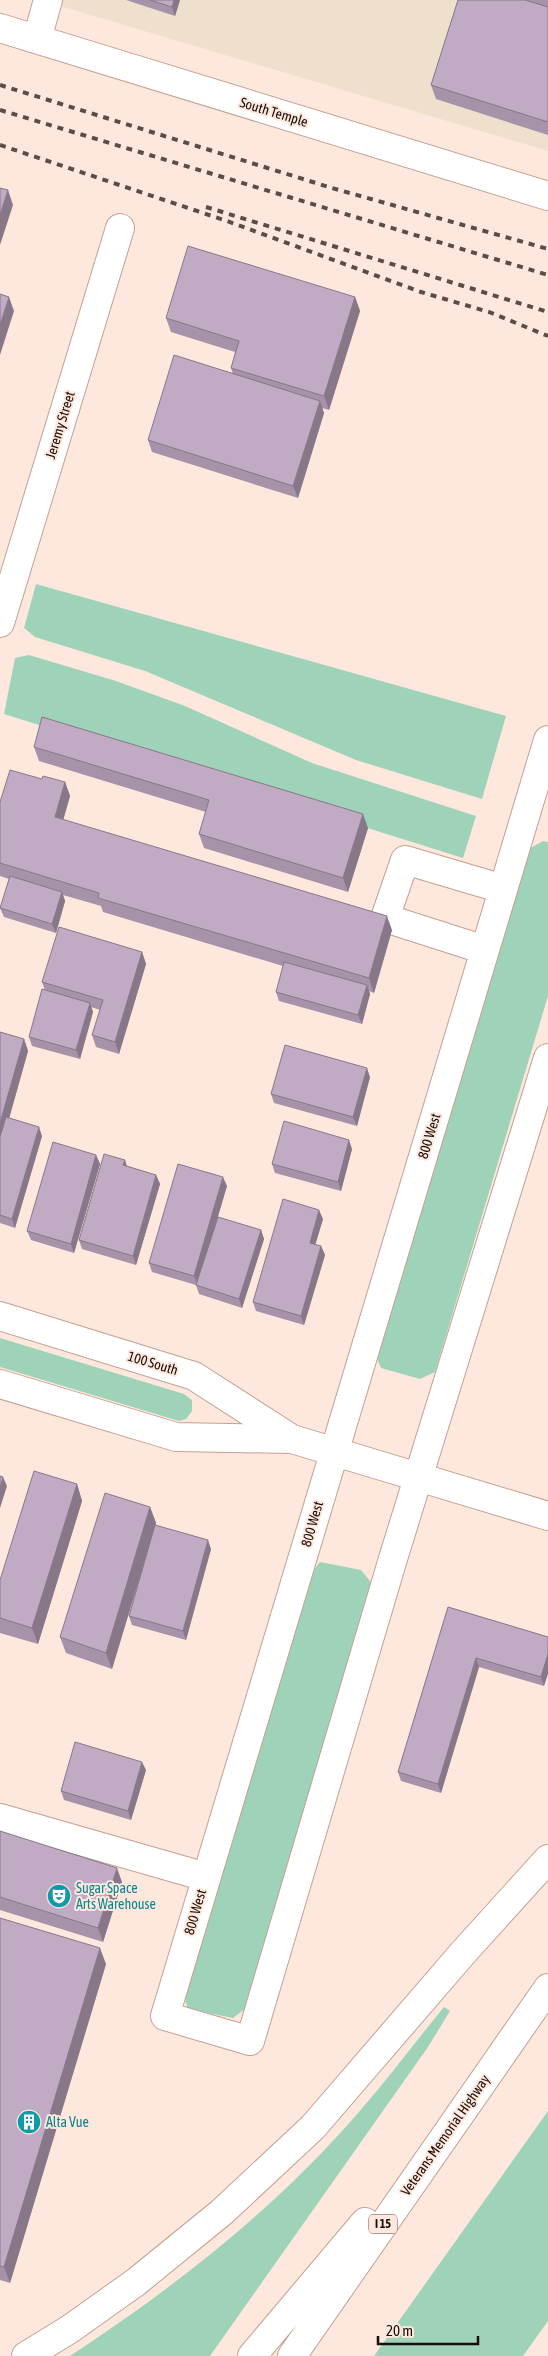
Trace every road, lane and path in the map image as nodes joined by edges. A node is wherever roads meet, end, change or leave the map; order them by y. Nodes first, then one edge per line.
1 (48, 0) edge
2 (0, 28) edge
3 (37, 38) junction
4 (548, 196) edge
5 (120, 228) dead end
6 (0, 623) edge
7 (548, 740) edge
8 (544, 768) edge
9 (503, 889) junction
10 (485, 950) junction
11 (548, 1058) edge
12 (0, 1316) edge
13 (0, 1384) edge
14 (292, 1439) junction
15 (333, 1452) junction
16 (420, 1477) junction
17 (548, 1516) edge
18 (0, 1818) edge
19 (548, 1858) edge
20 (206, 1877) junction
21 (548, 1988) edge
22 (474, 2093) junction
23 (26, 2356) edge
24 (252, 2356) edge
25 (292, 2356) edge

1 - 3 main road
2 - 3 main road, South Temple
3 - 4 main road, South Temple
5 - 6 main road, Jeremy Street
7 - 8 main road, 800 West
8 - 9 main road, 800 West
9 - 10 main road, 800 West
9 - 10 main road
10 - 15 main road, 800 West
11 - 16 main road, 800 West
12 - 14 main road, 100 South
13 - 14 main road, 100 South
14 - 15 main road, 100 South
15 - 16 main road, 100 South
15 - 20 main road, 800 West
16 - 17 main road, 100 South
16 - 20 main road, 800 West
18 - 20 main road
19 - 23 main road
21 - 22 main road, Veterans Memorial Highway / I 15
22 - 24 main road
22 - 25 main road, Veterans Memorial Highway / I 15

